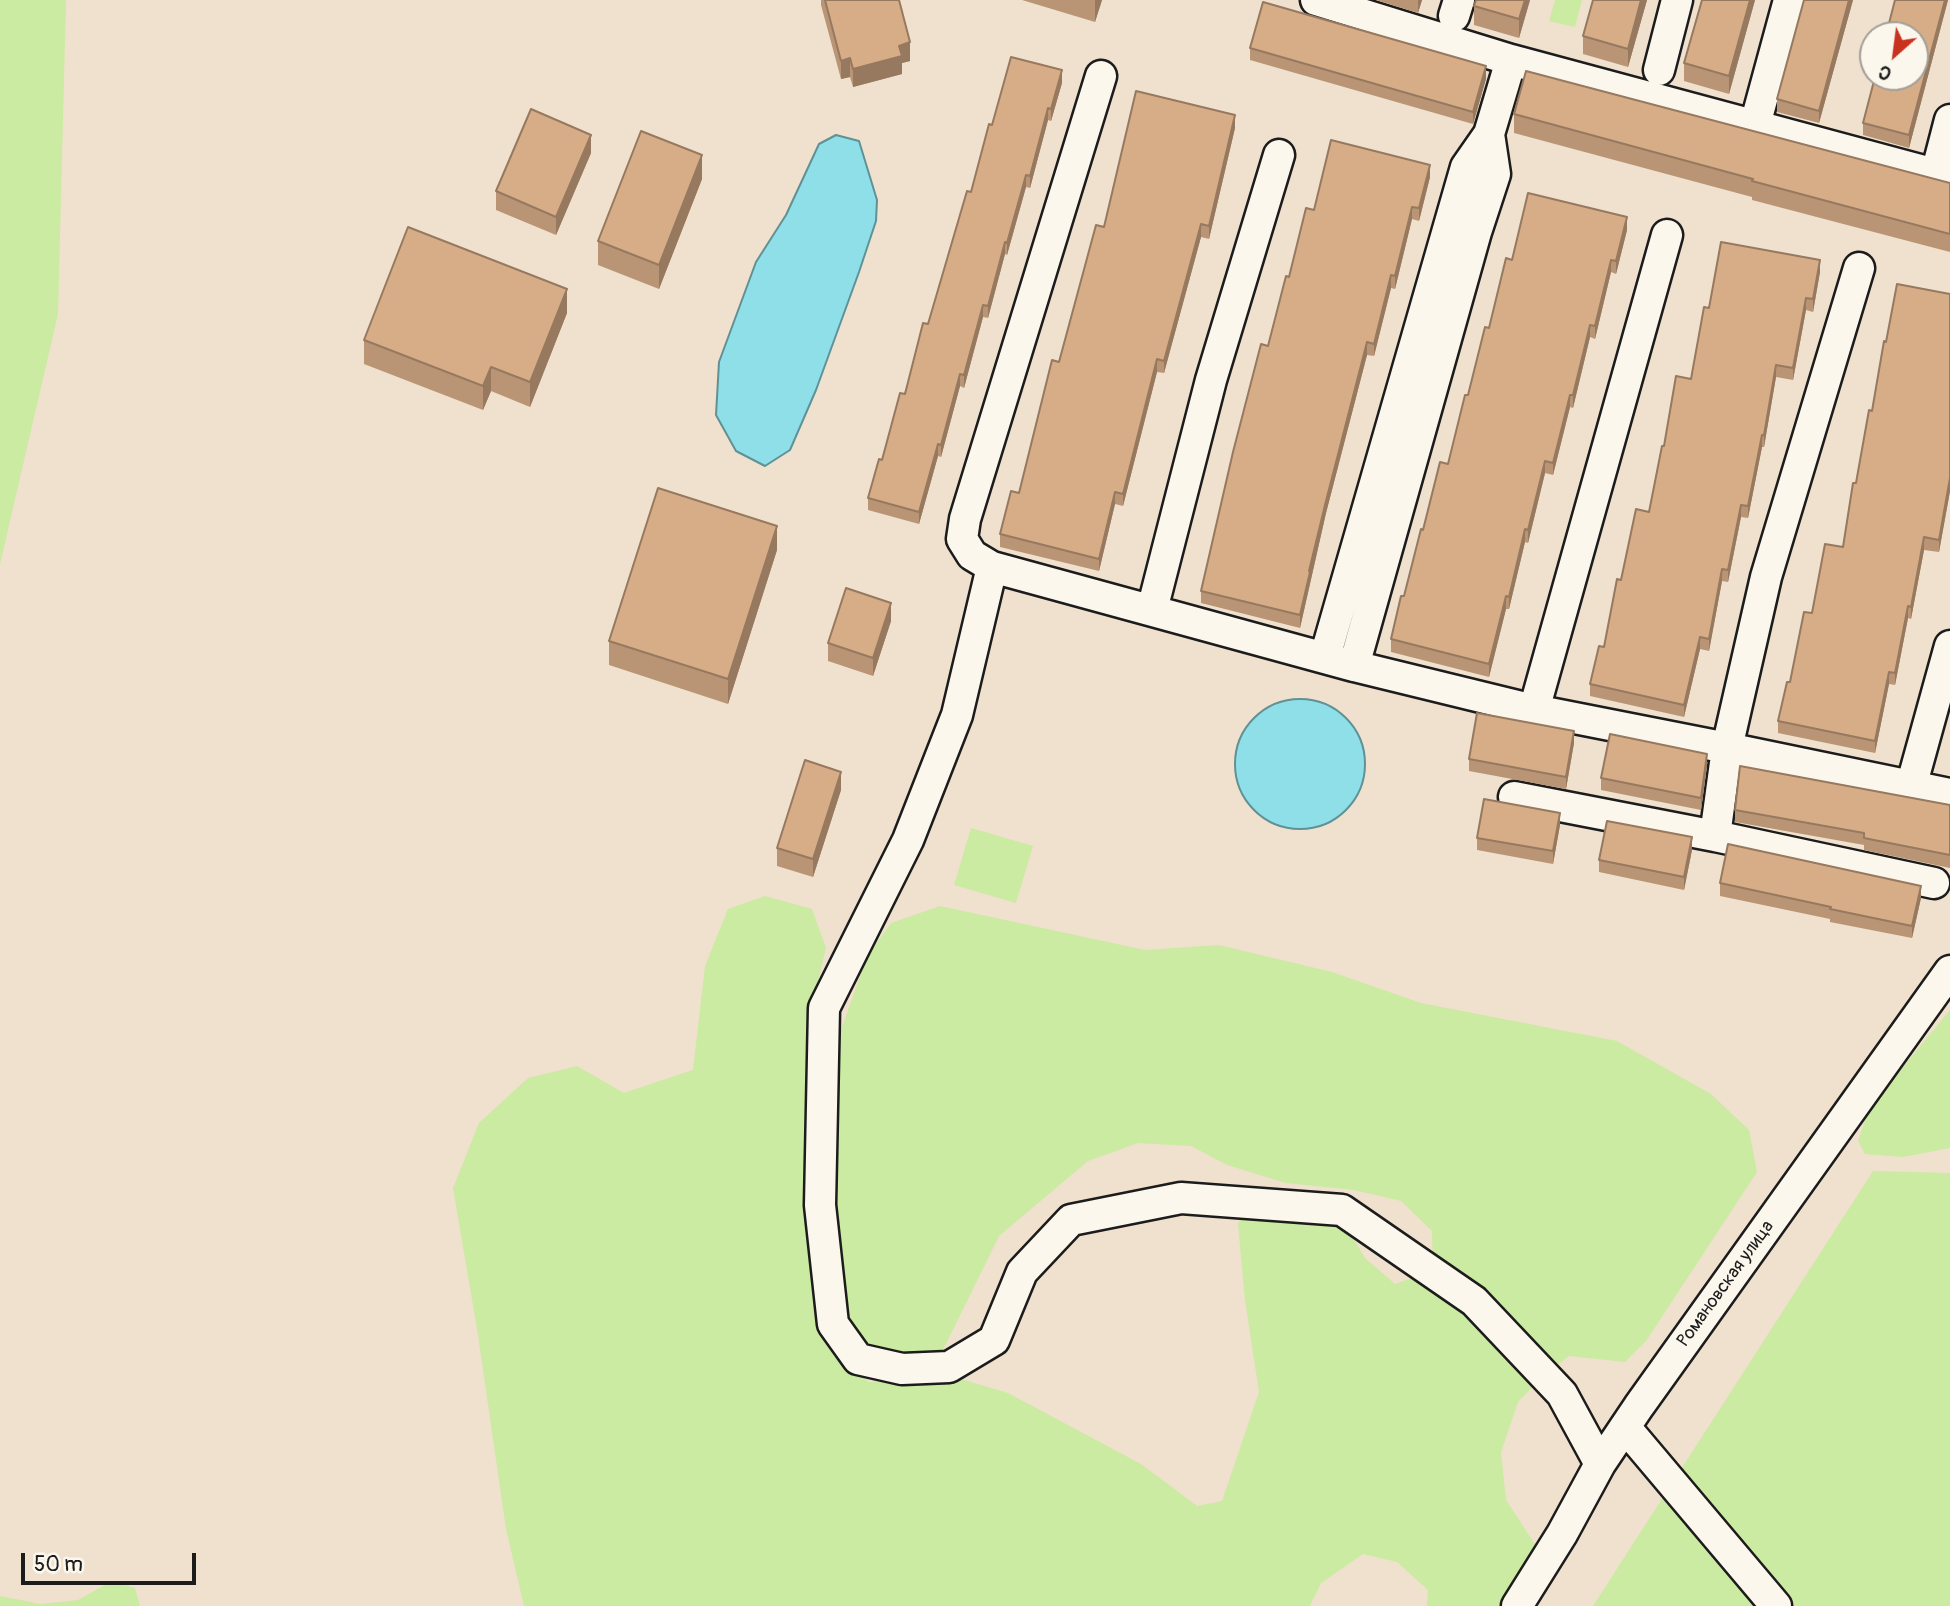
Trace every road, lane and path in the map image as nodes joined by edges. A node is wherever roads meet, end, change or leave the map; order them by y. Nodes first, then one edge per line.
1 (1316, 0) edge
2 (1677, 0) edge
3 (1789, 0) edge
4 (1511, 60) junction
5 (1659, 71) dead end
6 (1101, 76) dead end
7 (1950, 120) edge
8 (1755, 125) junction
9 (1279, 155) dead end
10 (1943, 176) edge
11 (1667, 235) dead end
12 (1858, 268) dead end
13 (1443, 298) junction
14 (1373, 488) junction
15 (1402, 495) junction
16 (992, 567) junction
17 (1152, 610) junction
18 (1950, 646) edge
19 (1325, 657) junction
20 (1354, 666) junction
21 (1534, 710) junction
22 (1727, 748) junction
23 (1911, 788) junction
24 (1950, 794) edge
25 (1514, 797) dead end
26 (1716, 836) junction
27 (1934, 883) dead end
28 (1950, 971) edge
29 (1625, 1427) junction
30 (1600, 1464) junction
31 (1517, 1606) edge
32 (1776, 1606) edge

1 - 4 street
2 - 5 street
3 - 8 street
4 - 8 street
4 - 13 street
6 - 16 street
7 - 10 street
8 - 10 street
9 - 17 street
11 - 21 street
12 - 22 street
13 - 14 street
13 - 15 street
14 - 15 street
14 - 19 street
15 - 20 street
16 - 17 street
16 - 30 street
17 - 19 street
18 - 23 street
19 - 20 street
20 - 21 street
21 - 22 street
22 - 23 street
22 - 26 street
23 - 24 street
25 - 26 street
26 - 27 street
28 - 29 street, Романовская улица
29 - 30 street, Романовская улица
29 - 32 street
30 - 31 street, Романовская улица

